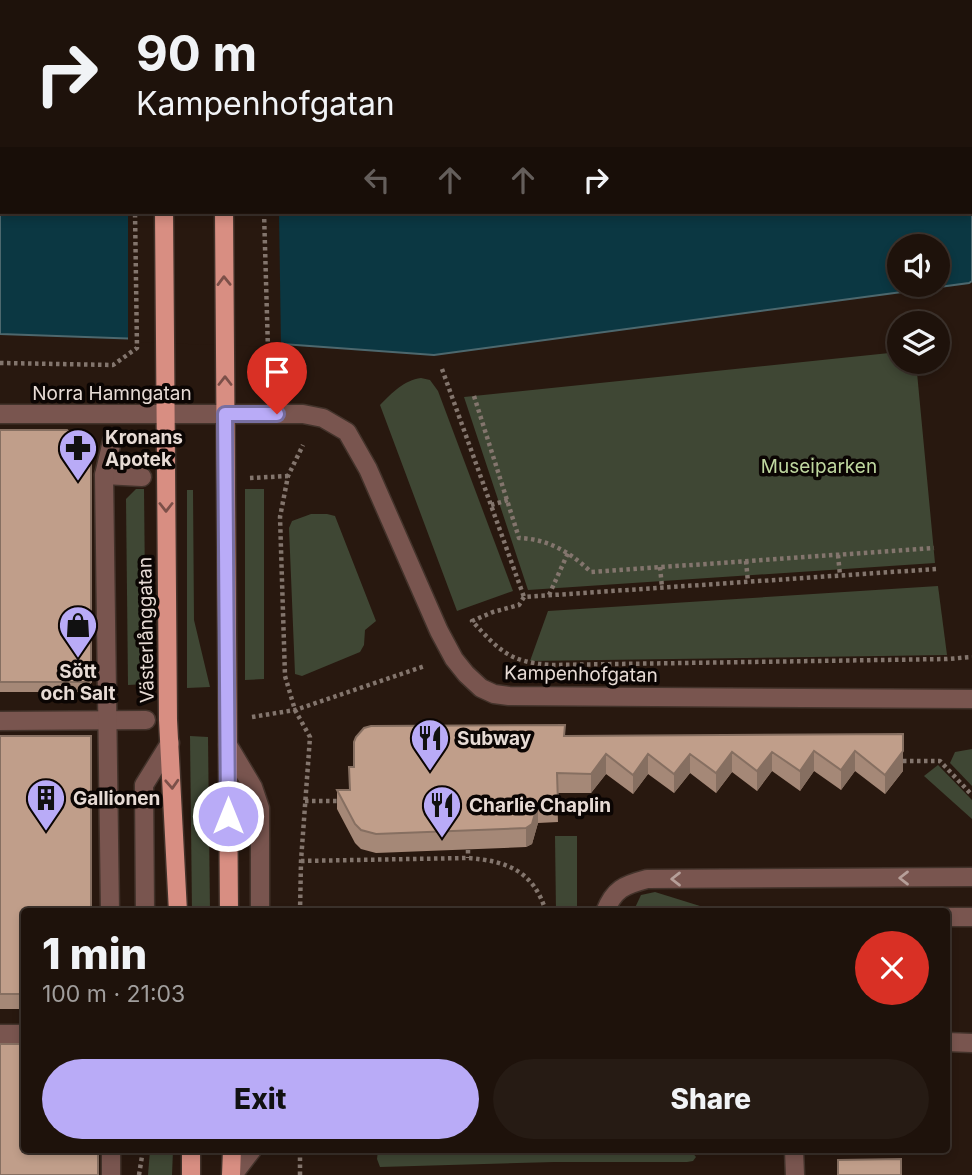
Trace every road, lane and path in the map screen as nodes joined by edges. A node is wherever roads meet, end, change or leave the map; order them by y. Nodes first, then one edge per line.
1 (135, 214) edge
2 (164, 214) edge
3 (224, 214) edge
4 (264, 214) edge
5 (0, 363) edge
6 (442, 369) dead end
7 (304, 374) dead end
8 (474, 396) dead end
9 (0, 414) edge
10 (225, 414) junction
11 (165, 415) junction
12 (112, 441) dead end
13 (303, 445) dead end
14 (104, 475) junction
15 (288, 476) junction
16 (142, 477) dead end
17 (250, 478) dead end
18 (508, 500) junction
19 (491, 505) junction
20 (934, 548) dead end
21 (568, 553) junction
22 (838, 555) junction
23 (746, 561) junction
24 (660, 567) junction
25 (936, 569) dead end
26 (840, 575) junction
27 (748, 582) junction
28 (662, 587) junction
29 (548, 595) junction
30 (524, 597) junction
31 (972, 657) edge
32 (425, 666) dead end
33 (972, 699) edge
34 (295, 710) junction
35 (248, 718) dead end
36 (146, 719) dead end
37 (107, 720) junction
38 (0, 721) edge
39 (170, 743) junction
40 (228, 745) junction
41 (903, 761) edge
42 (972, 795) edge
43 (349, 800) edge
44 (305, 802) junction
45 (468, 850) edge
46 (468, 858) junction
47 (300, 861) junction
48 (972, 877) edge
49 (110, 908) edge
50 (145, 908) edge
51 (178, 908) edge
52 (229, 908) edge
53 (260, 908) edge
54 (300, 908) edge
55 (544, 908) edge
56 (607, 908) edge
57 (950, 917) edge
58 (972, 917) edge
59 (0, 1034) edge
60 (21, 1034) edge
61 (950, 1042) edge
62 (972, 1043) edge
63 (111, 1153) edge
64 (143, 1153) edge
65 (191, 1153) edge
66 (232, 1153) edge
67 (250, 1153) edge
68 (300, 1153) edge
69 (794, 1153) edge
70 (111, 1175) edge
71 (139, 1175) edge
72 (191, 1175) edge
73 (232, 1175) edge
74 (299, 1175) edge
75 (795, 1175) edge

1 - 5 path
2 - 11 main road, Västerlånggatan
10 -> 3 main road
4 - 7 path
6 - 19 path
8 - 18 path
9 - 11 street, Norra Hamngatan
10 - 11 street, Norra Hamngatan
10 - 33 street, Kampenhofgatan
10 - 40 main road
11 -> 39 main road, Västerlånggatan
12 - 14 street
13 - 15 path
14 - 16 street
14 - 37 street
15 - 17 path
15 - 34 path
18 - 19 path
18 - 21 path
19 - 30 path
20 - 22 path
21 - 24 path
21 - 29 path
22 - 23 path
22 - 26 path
23 - 24 path
23 - 27 path
24 - 28 path
25 - 26 path
26 - 27 path
27 - 28 path
28 - 29 path
29 - 30 path
30 - 31 path
32 - 34 path
34 - 35 path
34 - 44 path
36 - 37 street
37 - 38 street
37 - 49 street
39 - 50 street
39 -> 51 main road, Västerlånggatan
40 - 52 main road
40 - 53 street
41 - 42 path
43 - 44 path
44 - 47 path
45 - 46 path
46 - 47 path
46 - 55 path
47 - 54 path
48 -> 56 street
57 - 58 street
59 - 60 street
61 - 62 street
63 - 70 street
64 - 71 path
65 - 72 main road
66 - 73 main road
67 - 73 street
68 - 74 path
69 - 75 street

